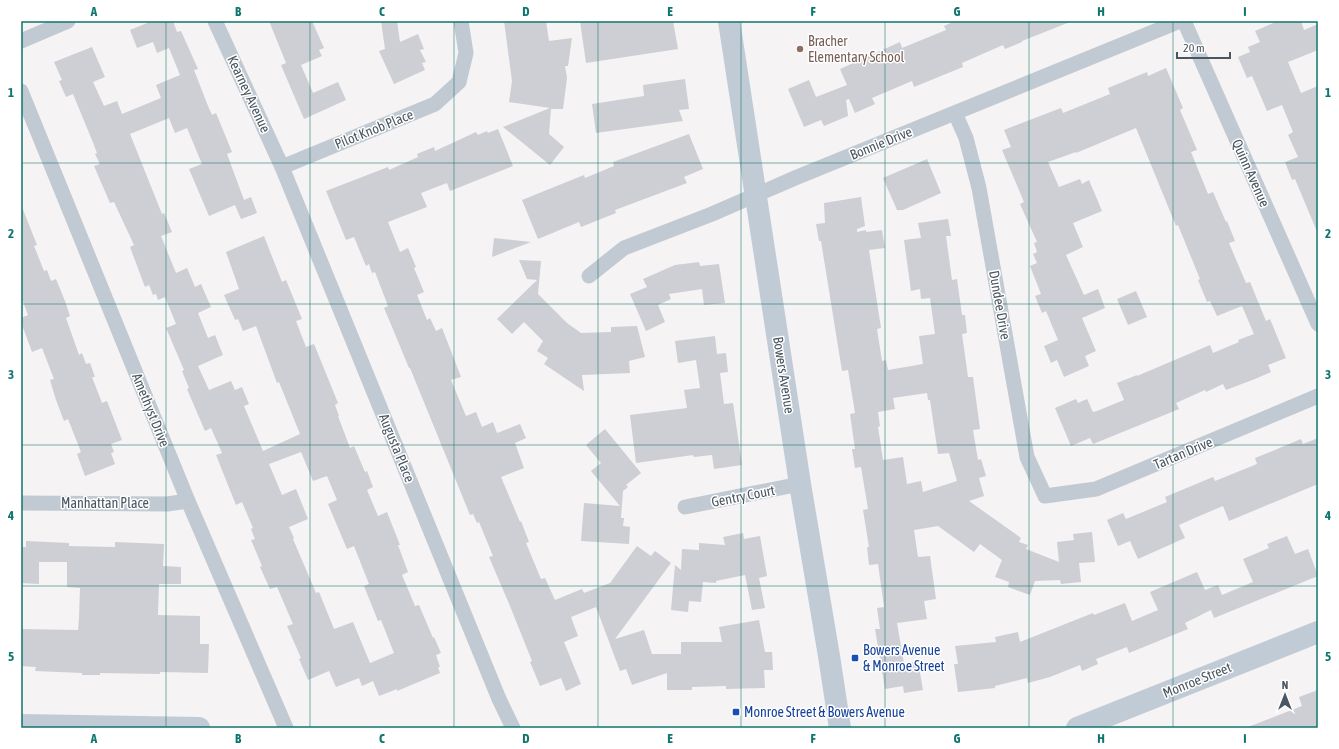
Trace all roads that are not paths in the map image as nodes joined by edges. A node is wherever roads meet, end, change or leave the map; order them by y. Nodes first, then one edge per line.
1 (68, 21) edge
2 (215, 21) edge
3 (461, 21) edge
4 (729, 21) edge
5 (1180, 21) edge
6 (1184, 21) edge
7 (21, 41) edge
8 (21, 91) edge
9 (955, 114) junction
10 (282, 167) junction
11 (757, 195) junction
12 (589, 276) dead end
13 (1318, 324) edge
14 (1318, 396) edge
15 (800, 484) junction
16 (1045, 496) joint
17 (188, 501) junction
18 (21, 503) edge
19 (685, 507) dead end
20 (1318, 632) edge
21 (21, 725) edge
22 (199, 728) edge
23 (286, 728) edge
24 (513, 728) edge
25 (840, 728) edge
26 (1077, 728) edge

1 - 7 street
2 - 10 street, Kearney Avenue
3 - 10 street, Pilot Knob Place
4 - 11 main road, Bowers Avenue
5 - 9 street, Bonnie Drive
6 - 13 street, Quinn Avenue
8 - 17 street, Amethyst Drive
9 - 11 street, Bonnie Drive
9 - 16 street, Dundee Drive
10 - 24 street, Augusta Place
11 - 12 street, Bonnie Drive
11 - 15 main road, Bowers Avenue
14 - 16 street, Tartan Drive
15 - 19 street, Gentry Court
15 - 25 main road, Bowers Avenue
17 - 18 street, Manhattan Place
17 - 23 street, Amethyst Drive
20 - 26 main road, Monroe Street
21 - 22 main road

